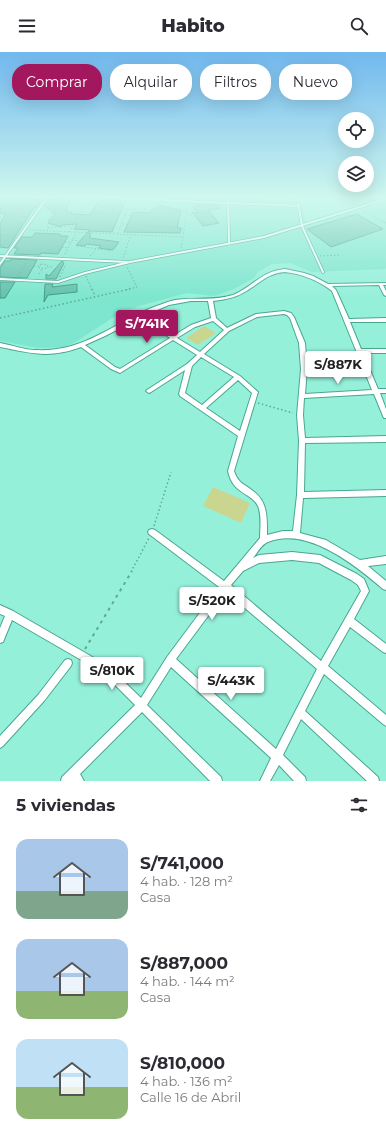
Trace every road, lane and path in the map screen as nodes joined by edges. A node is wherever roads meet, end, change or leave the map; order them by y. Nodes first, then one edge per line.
1 (24, 230) joint
2 (120, 230) edge
3 (184, 230) edge
4 (229, 230) edge
5 (288, 230) edge
6 (304, 230) edge
7 (327, 230) edge
8 (352, 230) edge
9 (46, 231) junction
10 (60, 232) junction
11 (69, 232) joint
12 (76, 232) junction
13 (44, 233) dead end
14 (155, 233) dead end
15 (332, 233) dead end
16 (118, 234) junction
17 (131, 234) junction
18 (154, 235) junction
19 (0, 236) edge
20 (58, 236) dead end
21 (183, 236) junction
22 (365, 238) dead end
23 (72, 240) junction
24 (80, 241) dead end
25 (65, 242) dead end
26 (71, 242) junction
27 (229, 243) junction
28 (0, 244) edge
29 (87, 245) dead end
30 (77, 246) dead end
31 (86, 247) junction
32 (98, 247) dead end
33 (62, 248) dead end
34 (68, 248) junction
35 (96, 249) junction
36 (112, 251) dead end
37 (180, 253) junction
38 (341, 255) dead end
39 (0, 256) edge
40 (5, 256) junction
41 (316, 256) junction
42 (30, 257) junction
43 (62, 259) junction
44 (69, 259) junction
45 (47, 260) dead end
46 (87, 260) junction
47 (121, 262) junction
48 (130, 262) junction
49 (0, 264) edge
50 (125, 264) junction
51 (44, 265) junction
52 (34, 266) dead end
53 (40, 266) junction
54 (47, 267) junction
55 (53, 267) dead end
56 (42, 269) junction
57 (323, 272) dead end
58 (85, 273) junction
59 (39, 274) dead end
60 (0, 279) edge
61 (16, 280) junction
62 (58, 282) junction
63 (380, 284) junction
64 (386, 284) edge
65 (328, 285) junction
66 (386, 295) edge
67 (95, 296) junction
68 (210, 299) junction
69 (139, 315) junction
70 (0, 318) edge
71 (214, 319) junction
72 (386, 320) edge
73 (346, 321) junction
74 (227, 330) junction
75 (173, 338) junction
76 (0, 345) edge
77 (81, 345) junction
78 (359, 351) junction
79 (386, 351) edge
80 (200, 354) junction
81 (189, 365) junction
82 (238, 377) junction
83 (149, 391) dead end
84 (386, 391) edge
85 (376, 392) junction
86 (302, 396) junction
87 (253, 402) junction
88 (202, 408) junction
89 (300, 415) junction
90 (386, 416) edge
91 (241, 434) junction
92 (386, 439) edge
93 (302, 441) junction
94 (171, 472) dead end
95 (386, 493) edge
96 (300, 495) junction
97 (152, 532) junction
98 (296, 535) junction
99 (264, 539) junction
100 (386, 560) edge
101 (359, 564) junction
102 (240, 568) junction
103 (225, 586) junction
104 (386, 586) edge
105 (0, 609) edge
106 (10, 614) junction
107 (349, 621) junction
108 (0, 639) edge
109 (386, 649) edge
110 (81, 656) junction
111 (170, 660) junction
112 (68, 662) dead end
113 (322, 668) junction
114 (142, 705) junction
115 (300, 712) junction
116 (386, 721) edge
117 (0, 743) edge
118 (278, 757) junction
119 (73, 779) edge
120 (217, 781) edge
121 (265, 781) edge
122 (301, 781) edge
123 (374, 781) edge

1 - 9 path
1 - 40 lane
2 - 16 path
3 - 21 path
4 - 27 lane
5 - 27 lane
6 - 41 lane
7 - 15 path
8 - 22 path
9 - 10 path
9 - 13 path
10 - 11 path
10 - 20 path
11 - 12 path
12 - 16 path
12 - 23 path
14 - 18 path
16 - 17 path
17 - 18 path
17 - 47 path
18 - 21 path
19 - 28 path
21 - 37 path
23 - 24 path
23 - 26 path
25 - 26 path
26 - 34 path
27 - 37 lane
29 - 31 path
30 - 31 path
31 - 35 path
32 - 35 path
33 - 34 path
34 - 43 path
35 - 36 path
35 - 46 path
37 - 48 lane
38 - 41 path
39 - 40 lane
40 - 42 lane
40 - 49 lane
41 - 57 lane
42 - 43 lane
42 - 61 path
43 - 44 lane
44 - 46 lane
44 - 62 path
45 - 51 path
46 - 47 lane
47 - 48 lane
48 - 50 lane
50 - 58 lane
50 - 67 path
51 - 53 path
51 - 54 path
52 - 53 path
53 - 56 path
54 - 55 path
54 - 56 path
56 - 59 path
58 - 62 lane
58 - 67 path
60 - 61 lane
61 - 62 lane
63 - 64 street
63 - 65 street
63 - 66 street
65 - 68 street
65 - 73 street
67 - 70 path
68 - 69 street
68 - 71 street
69 - 75 street
69 - 77 street
71 - 74 street
71 - 75 street
72 - 73 street
73 - 78 street
74 - 80 street
74 - 86 street
75 - 77 street
75 - 80 street
76 - 77 street
78 - 79 street
78 - 85 street
80 - 81 street
80 - 82 street
81 - 83 street
81 - 88 street
82 - 87 street
82 - 88 street
84 - 85 street
85 - 86 street
85 - 90 street
86 - 89 street
87 - 89 path
87 - 91 street
88 - 91 street
89 - 93 street
91 - 99 street
92 - 93 street
93 - 96 street
94 - 97 path
95 - 96 street
96 - 98 street
97 - 103 street
97 - 110 path
98 - 99 street
98 - 101 street
99 - 102 street
100 - 101 street
101 - 104 street
102 - 103 street
102 - 107 street
103 - 111 street
103 - 113 street
105 - 106 street
106 - 108 street
106 - 110 street
107 - 109 street
107 - 113 street
110 - 114 street
111 - 114 street
111 - 118 street
112 - 117 street
113 - 115 street
113 - 116 street
114 - 119 street
114 - 120 street
115 - 118 street
115 - 123 street
118 - 121 street
118 - 122 street

